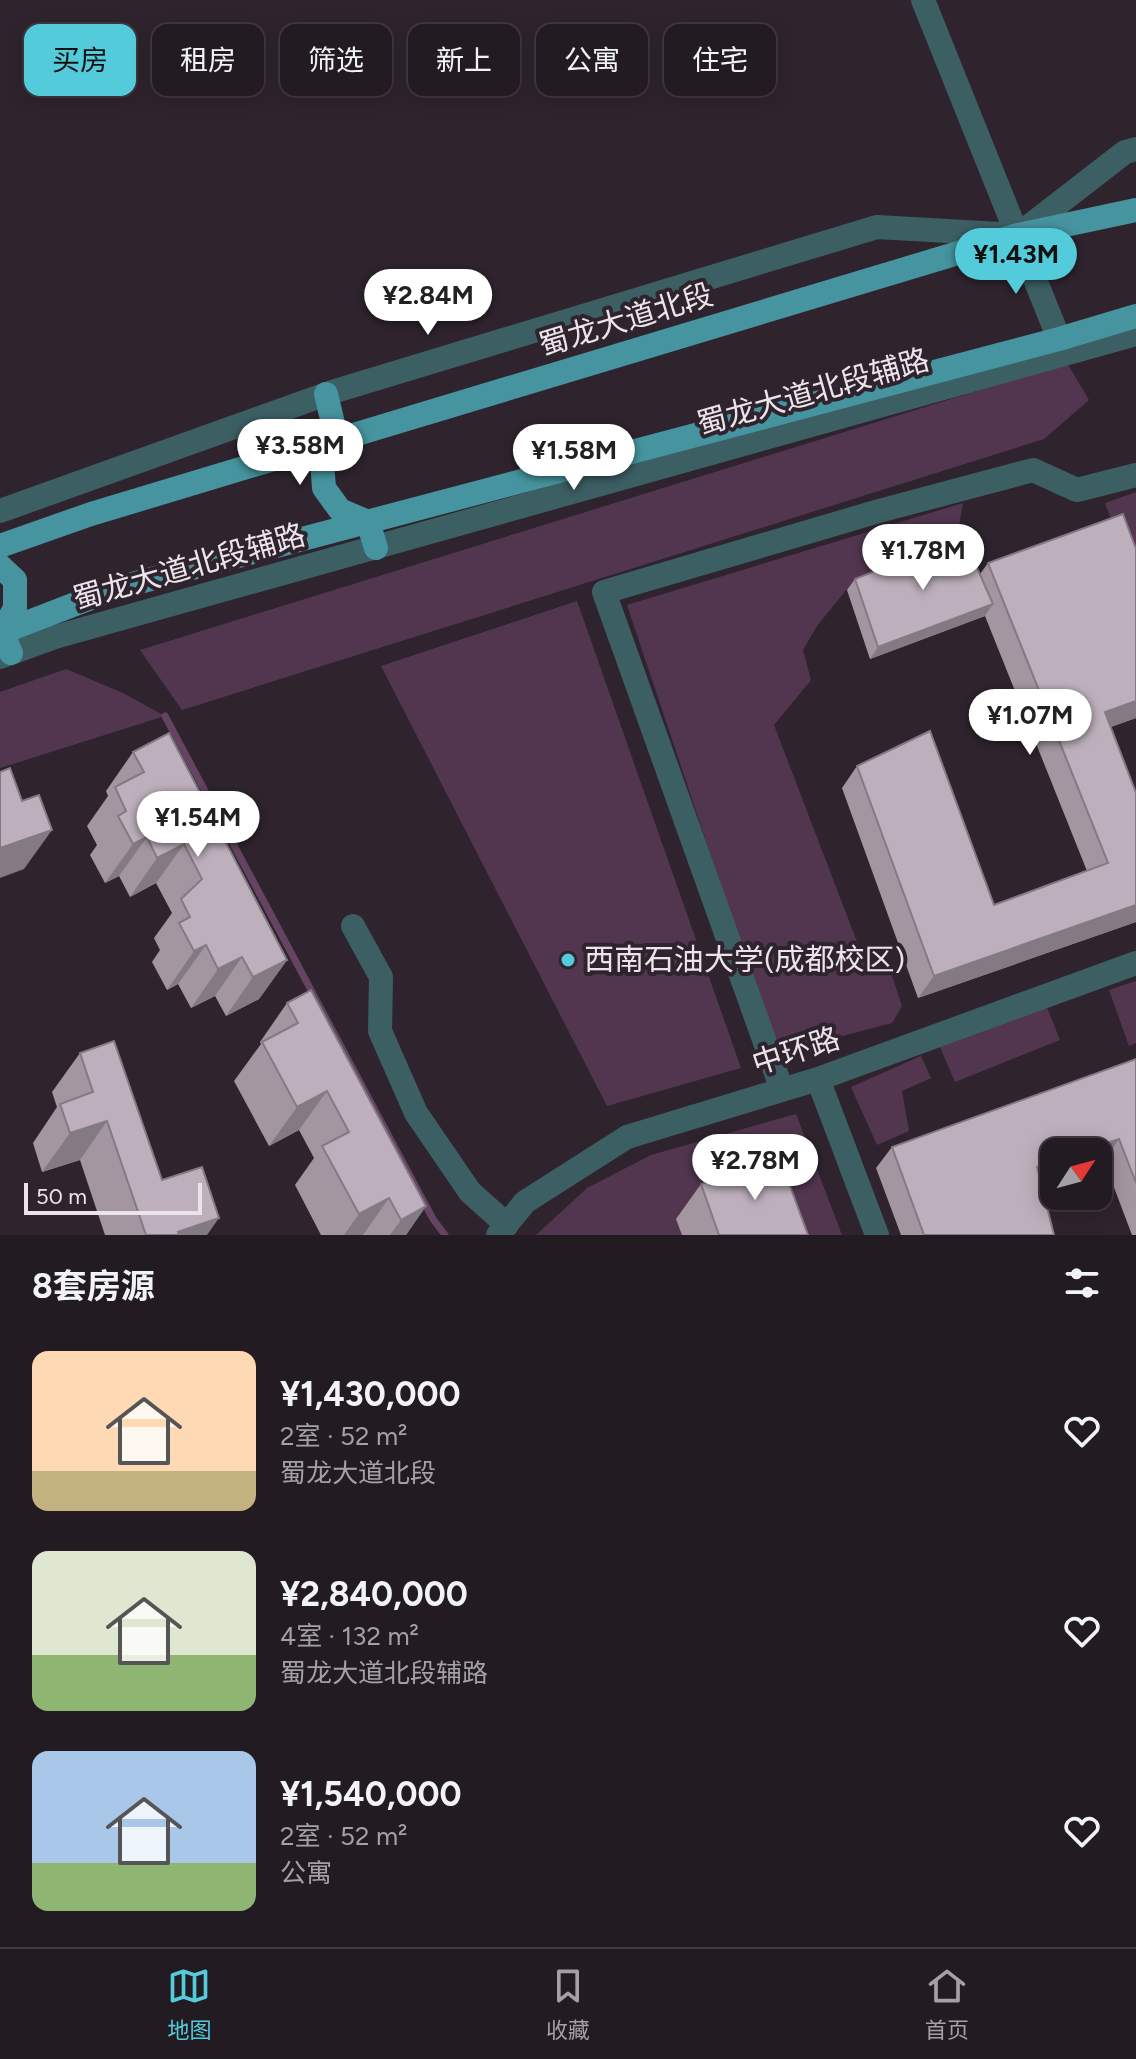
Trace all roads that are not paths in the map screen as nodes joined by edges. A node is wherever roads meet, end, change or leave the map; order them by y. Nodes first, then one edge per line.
1 (923, 0) edge
2 (1130, 151) edge
3 (1136, 210) edge
4 (1018, 235) junction
5 (1136, 316) edge
6 (1136, 334) edge
7 (1059, 339) junction
8 (326, 394) junction
9 (337, 440) junction
10 (1136, 475) edge
11 (0, 511) edge
12 (368, 522) junction
13 (0, 546) edge
14 (376, 548) junction
15 (0, 566) edge
16 (3, 644) edge
17 (353, 926) dead end
18 (1136, 963) edge
19 (818, 1079) junction
20 (782, 1090) junction
21 (502, 1230) edge
22 (877, 1235) edge

1 - 4 street
2 - 4 street
3 - 4 main road, 蜀龙大道北段
4 - 7 street
4 - 8 street
4 - 9 main road, 蜀龙大道北段
5 - 7 main road
6 - 14 street, 蜀龙大道北段辅路
7 - 12 main road
8 - 9 main road
8 - 11 street
9 - 12 main road
9 - 13 main road, 蜀龙大道北段
10 - 20 street
12 - 14 main road
12 - 16 main road
14 - 16 street, 蜀龙大道北段辅路
15 - 16 main road
17 - 21 street
18 - 19 street, 中环路
19 - 20 street, 中环路
19 - 22 street
20 - 21 street, 中环路

